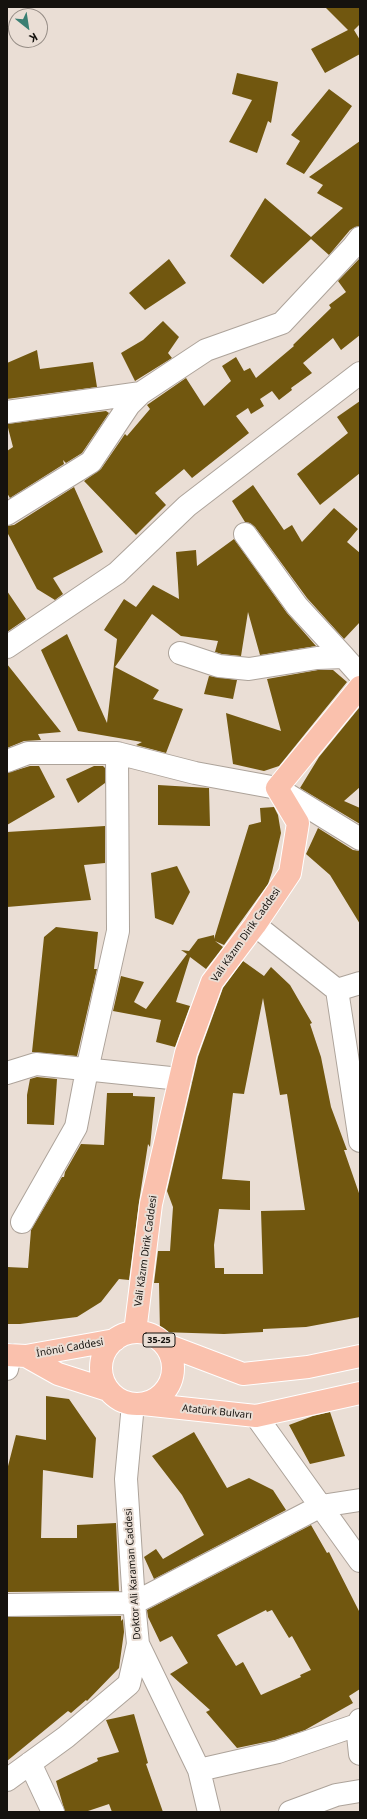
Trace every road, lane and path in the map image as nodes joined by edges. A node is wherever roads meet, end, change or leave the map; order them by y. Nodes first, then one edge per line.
1 (360, 238) edge
2 (360, 373) edge
3 (141, 393) junction
4 (7, 412) edge
5 (7, 514) edge
6 (245, 534) dead end
7 (7, 647) edge
8 (180, 652) dead end
9 (344, 657) junction
10 (360, 675) edge
11 (360, 687) edge
12 (117, 753) junction
13 (7, 761) edge
14 (277, 788) junction
15 (360, 839) edge
16 (255, 925) junction
17 (360, 983) edge
18 (337, 990) junction
19 (87, 1070) junction
20 (7, 1073) edge
21 (180, 1079) junction
22 (360, 1141) edge
23 (22, 1222) dead end
24 (135, 1332) junction
25 (115, 1340) junction
26 (164, 1344) junction
27 (360, 1356) edge
28 (13, 1359) edge
29 (108, 1390) junction
30 (360, 1393) edge
31 (138, 1404) junction
32 (256, 1416) junction
33 (360, 1500) edge
34 (321, 1506) junction
35 (360, 1561) edge
36 (134, 1602) junction
37 (7, 1605) edge
38 (138, 1644) junction
39 (358, 1723) edge
40 (360, 1754) edge
41 (30, 1763) junction
42 (199, 1770) junction
43 (7, 1780) edge
44 (360, 1791) edge
45 (53, 1812) edge
46 (209, 1812) edge
47 (290, 1812) edge

1 - 3 street
2 - 7 street
3 - 4 street
3 - 5 street
6 - 9 street
8 - 9 street
9 - 10 street
11 - 14 main road
12 - 13 street
12 - 14 street
12 - 19 street
14 - 15 street
14 - 16 main road, Vali Kâzım Dirik Caddesi
16 - 18 street
16 - 21 main road, Vali Kâzım Dirik Caddesi
17 - 18 street
18 - 22 street
19 - 20 street
19 - 21 street
19 - 23 street
21 - 24 main road, Vali Kâzım Dirik Caddesi
24 - 25 main road, 35-25
24 - 26 main road, 35-25
25 - 28 main road, İnönü Caddesi / 35-25
25 - 29 main road
26 - 27 main road, 35-25
26 - 31 main road, 35-25
28 - 29 main road, İnönü Caddesi / 35-25
29 - 31 main road, 35-25
30 - 32 main road, Atatürk Bulvarı / 35-25
31 - 32 main road, Atatürk Bulvarı / 35-25
31 - 36 street, Doktor Ali Karaman Caddesi
32 - 34 street
33 - 34 street
34 - 35 street
34 - 36 street
36 - 37 street
36 - 38 street, Doktor Ali Karaman Caddesi
38 - 41 street, Doktor Ali Karaman Caddesi
38 - 42 street
39 - 40 street
39 - 42 street
41 - 43 street, Doktor Ali Karaman Caddesi
41 - 45 street
42 - 46 street
44 - 47 street

